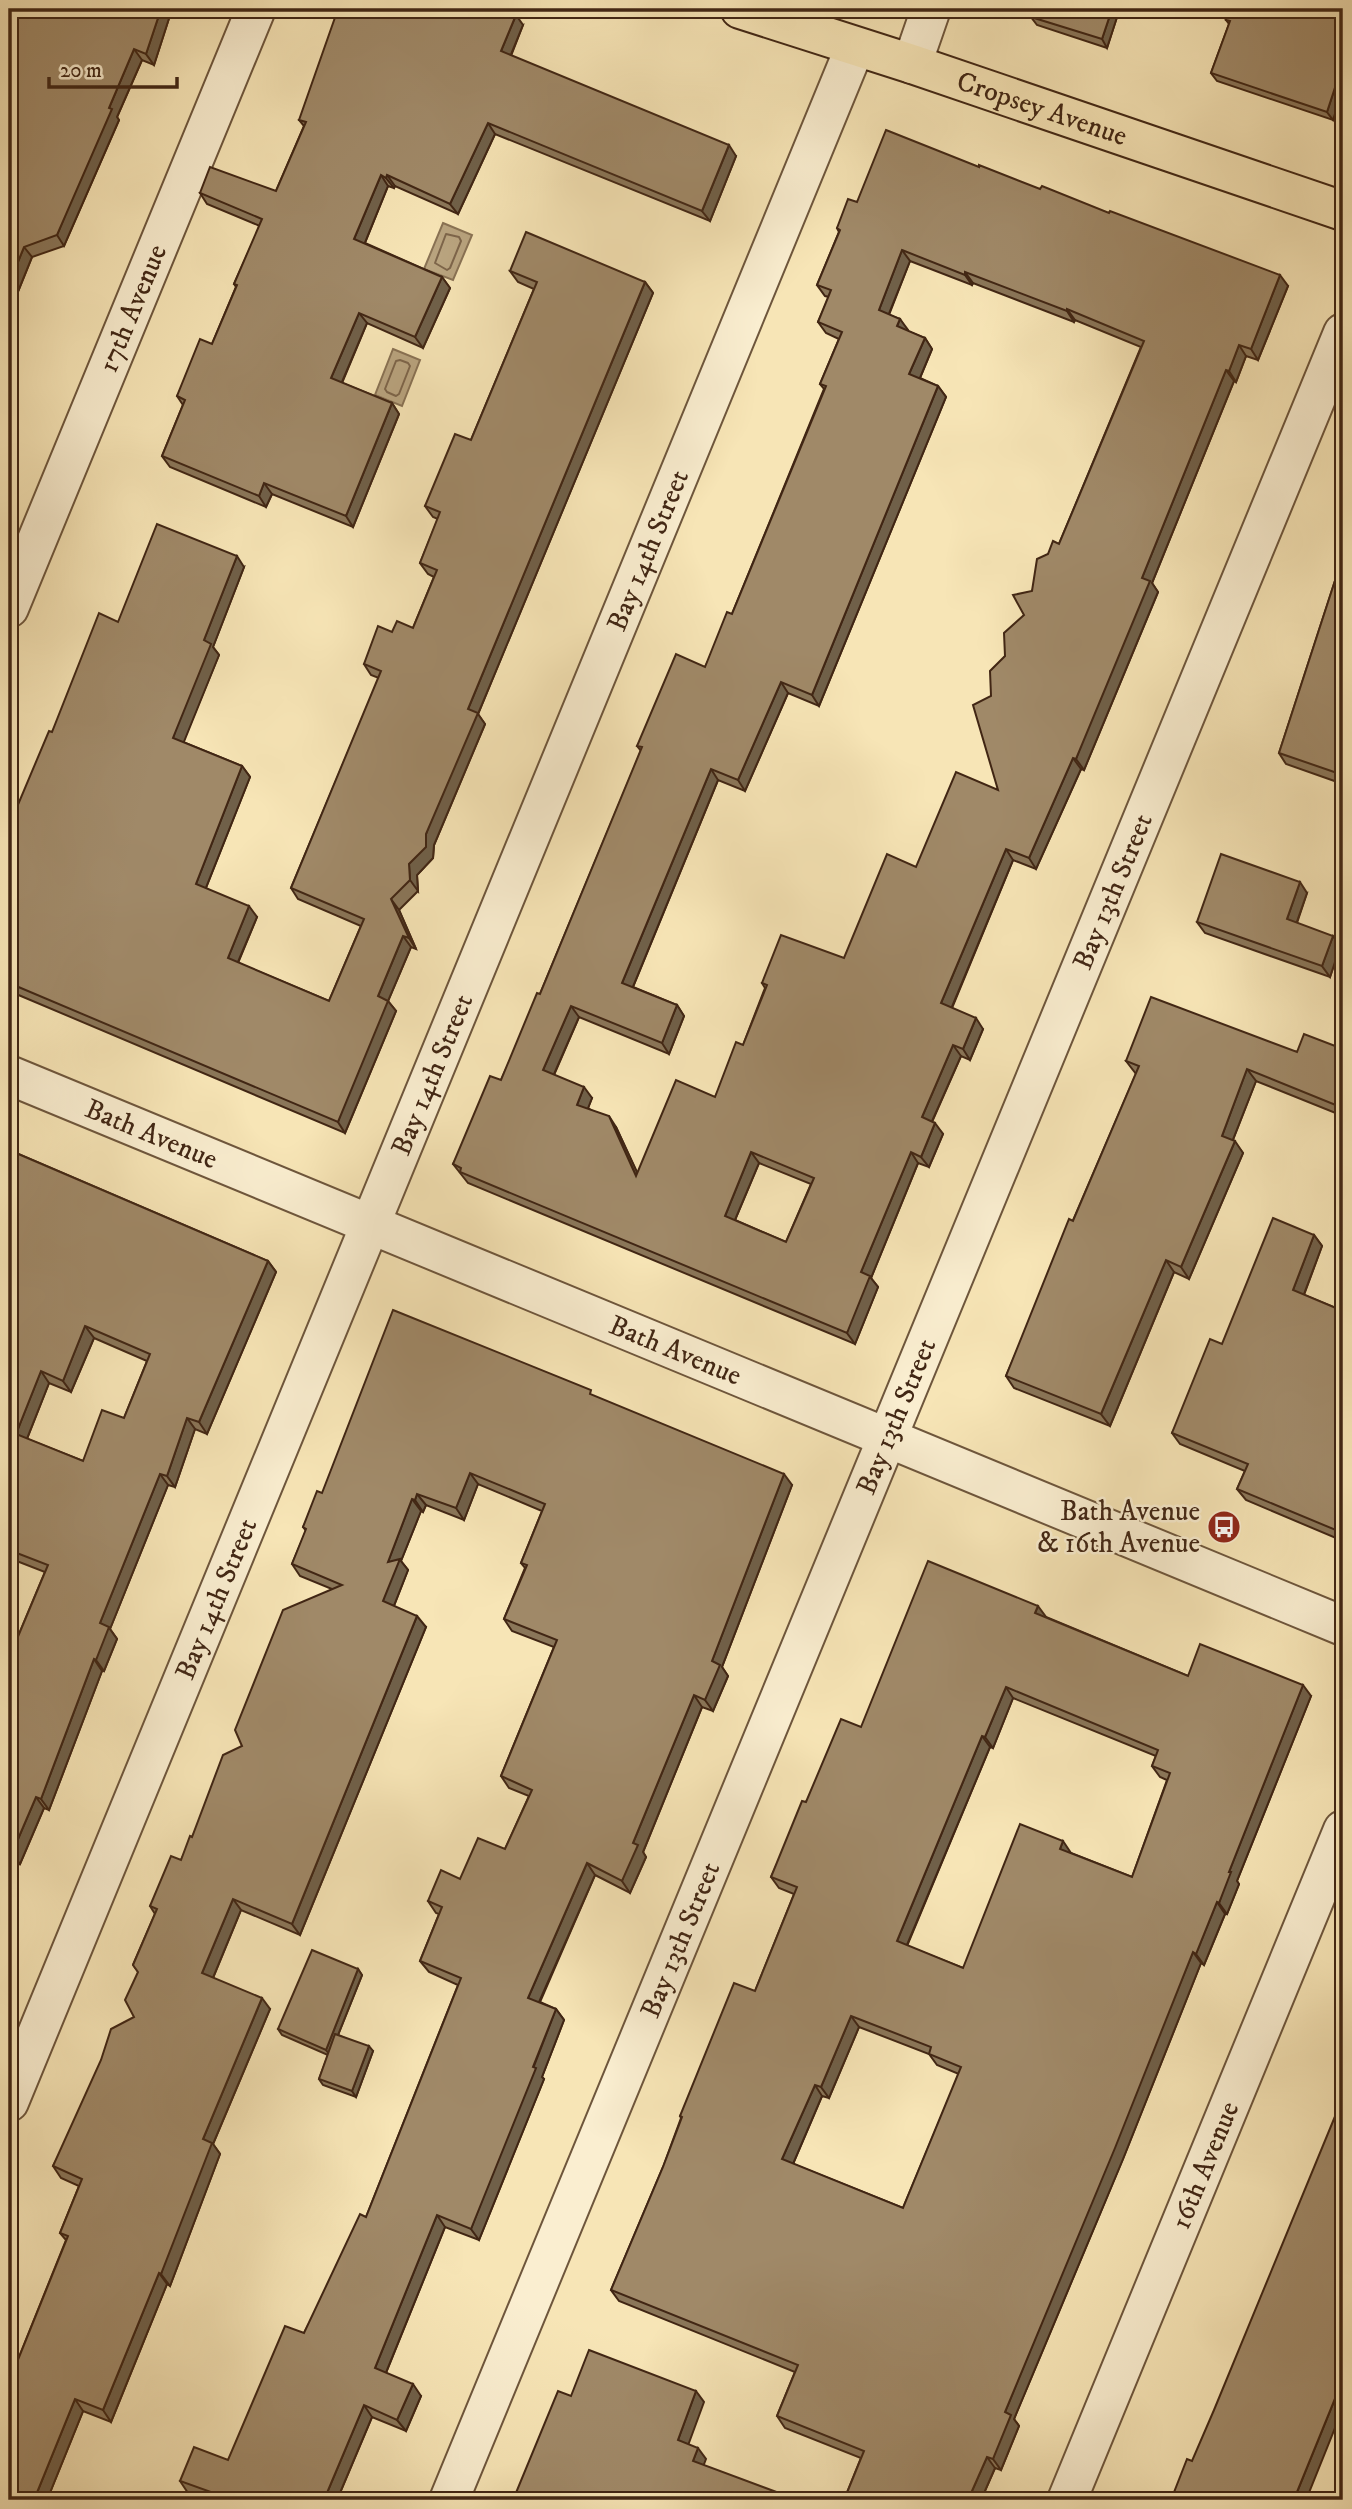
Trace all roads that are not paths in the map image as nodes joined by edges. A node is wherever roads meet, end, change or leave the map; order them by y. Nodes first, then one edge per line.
1 (256, 9) edge
2 (740, 9) edge
3 (931, 9) edge
4 (855, 47) junction
5 (912, 64) junction
6 (1343, 211) edge
7 (1343, 333) edge
8 (9, 608) edge
9 (9, 1074) edge
10 (371, 1224) junction
11 (888, 1438) junction
12 (1343, 1626) edge
13 (1343, 1830) edge
14 (9, 2102) edge
15 (449, 2500) edge
16 (1067, 2500) edge

1 - 8 street, 17th Avenue
2 - 4 main road, Cropsey Avenue
3 - 5 street
4 - 5 main road, Cropsey Avenue
4 - 10 street, Bay 14th Street
5 - 6 main road, Cropsey Avenue
7 - 11 street, Bay 13th Street
9 - 10 street, Bath Avenue
10 - 11 street, Bath Avenue
10 - 14 street, Bay 14th Street
11 - 12 street, Bath Avenue
11 - 15 street, Bay 13th Street
13 - 16 street, 16th Avenue

